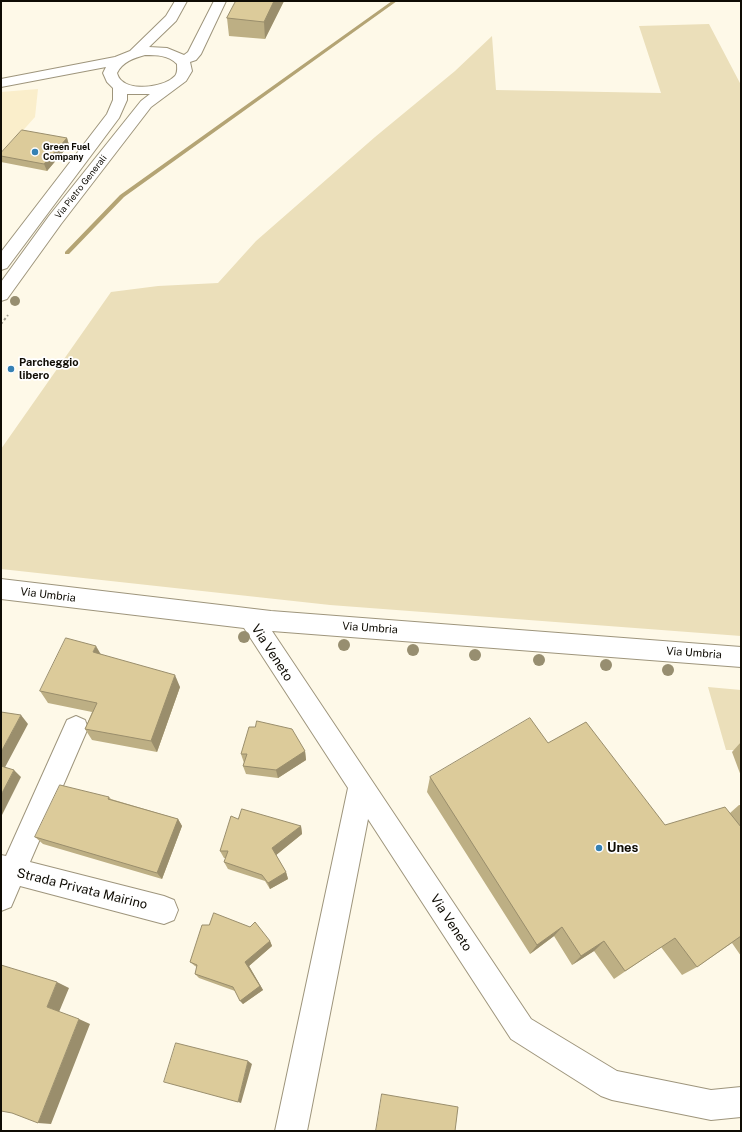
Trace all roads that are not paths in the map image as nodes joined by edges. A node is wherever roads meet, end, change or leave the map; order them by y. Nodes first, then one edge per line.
1 (181, 1) edge
2 (220, 1) edge
3 (171, 18) junction
4 (175, 48) junction
5 (135, 53) junction
6 (117, 61) junction
7 (48, 75) junction
8 (1, 83) edge
9 (117, 84) junction
10 (170, 86) junction
11 (1, 264) edge
12 (1, 296) edge
13 (1, 589) edge
14 (250, 618) junction
15 (741, 657) edge
16 (76, 728) dead end
17 (361, 787) junction
18 (7, 869) edge
19 (1, 897) edge
20 (164, 910) dead end
21 (741, 1102) edge
22 (291, 1131) edge

1 - 3 street
2 - 4 street
3 - 4 street
3 - 5 street
4 - 5 street
4 - 10 street, Via Pietro Generali
5 - 6 street
6 - 7 street
6 - 9 street, Via Pietro Generali
7 - 8 street
7 - 9 street
9 - 10 street
9 - 11 street, Via Pietro Generali
10 - 12 street, Via Pietro Generali
13 - 14 street, Via Umbria
14 - 15 street, Via Umbria
14 - 17 street, Via Veneto
16 - 18 street
17 - 21 street, Via Veneto
17 - 22 street
18 - 19 street
18 - 20 street, Strada Privata Mairino

